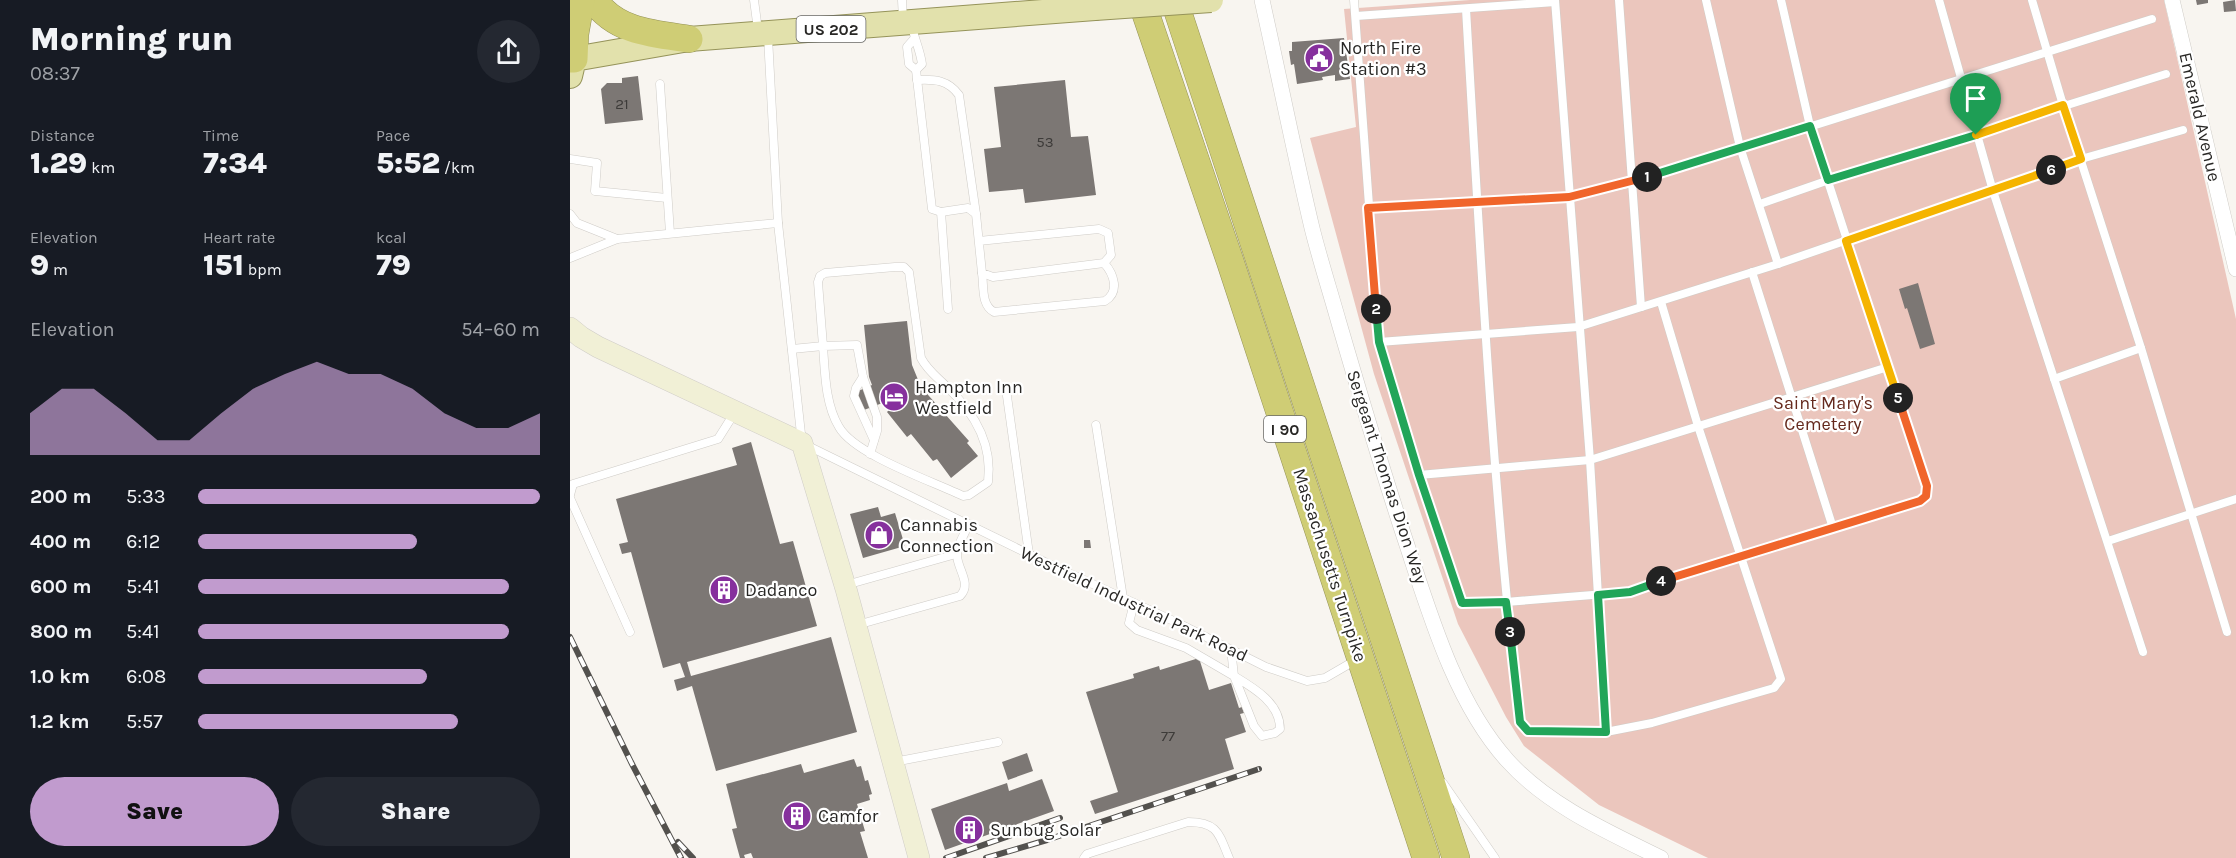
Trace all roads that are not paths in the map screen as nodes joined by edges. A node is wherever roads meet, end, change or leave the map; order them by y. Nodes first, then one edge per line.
1 (582, 0) edge
2 (594, 0) edge
3 (754, 0) edge
4 (902, 0) edge
5 (1141, 0) edge
6 (1174, 0) edge
7 (1188, 0) edge
8 (1212, 0) edge
9 (1262, 0) edge
10 (1354, 0) edge
11 (1618, 0) edge
12 (1706, 0) edge
13 (1781, 0) edge
14 (1939, 0) edge
15 (2032, 0) edge
16 (2172, 0) edge
17 (1555, 1) edge
18 (1466, 9) junction
19 (1356, 16) junction
20 (2152, 19) dead end
21 (910, 29) junction
22 (763, 34) junction
23 (689, 39) junction
24 (572, 53) edge
25 (2048, 53) junction
26 (916, 70) junction
27 (2166, 74) dead end
28 (1960, 79) junction
29 (917, 80) junction
30 (660, 84) dead end
31 (2063, 105) junction
32 (1810, 126) junction
33 (2183, 130) dead end
34 (1976, 135) junction
35 (1740, 147) junction
36 (570, 159) edge
37 (2081, 159) junction
38 (1828, 180) junction
39 (1630, 183) junction
40 (1993, 191) junction
41 (1569, 197) junction
42 (667, 198) junction
43 (1477, 201) junction
44 (1760, 204) junction
45 (1368, 208) junction
46 (941, 212) junction
47 (570, 214) edge
48 (976, 214) junction
49 (778, 224) junction
50 (670, 233) junction
51 (617, 239) junction
52 (979, 241) junction
53 (1846, 241) junction
54 (570, 258) edge
55 (1104, 263) junction
56 (1778, 264) junction
57 (2236, 268) edge
58 (1752, 272) junction
59 (982, 273) junction
60 (1272, 297) junction
61 (1661, 302) junction
62 (1641, 308) junction
63 (948, 309) dead end
64 (1578, 327) junction
65 (570, 328) edge
66 (1487, 333) junction
67 (1379, 342) junction
68 (824, 346) junction
69 (2141, 348) junction
70 (792, 349) junction
71 (1888, 367) junction
72 (863, 377) junction
73 (2055, 379) junction
74 (1006, 389) dead end
75 (1792, 396) junction
76 (736, 411) junction
77 (1096, 425) dead end
78 (1698, 426) junction
79 (874, 440) junction
80 (802, 443) junction
81 (870, 454) junction
82 (1590, 460) junction
83 (1496, 468) junction
84 (1419, 475) junction
85 (570, 496) edge
86 (2236, 499) edge
87 (2191, 513) junction
88 (969, 525) junction
89 (1833, 528) junction
90 (2108, 541) junction
91 (956, 554) junction
92 (1029, 554) junction
93 (1741, 555) junction
94 (845, 586) junction
95 (1598, 595) junction
96 (1123, 598) junction
97 (1506, 602) junction
98 (1134, 603) junction
99 (855, 625) junction
100 (630, 632) dead end
101 (2227, 632) dead end
102 (1231, 649) junction
103 (2143, 652) dead end
104 (1360, 657) junction
105 (1234, 676) junction
106 (1606, 732) junction
107 (1417, 739) junction
108 (998, 742) dead end
109 (892, 762) junction
110 (1425, 851) edge
111 (918, 858) edge
112 (1084, 858) edge
113 (1229, 858) edge
114 (1456, 858) edge
115 (1495, 858) edge
116 (1661, 858) edge

1 - 24 highway
2 - 23 highway
3 - 22 lane
4 - 21 lane
5 - 104 highway, Massachusetts Turnpike / I 90
6 - 60 highway, Massachusetts Turnpike / I 90
7 - 60 highway
8 - 21 main road, US 202, bridge
9 - 116 street, Sergeant Thomas Dion Way
10 - 19 lane
11 - 39 lane
12 - 35 lane
13 - 32 lane
14 - 28 lane
15 - 25 lane
16 - 57 street, Emerald Avenue
17 - 18 lane
17 - 41 lane
18 - 19 lane
18 - 43 lane
19 - 45 lane
20 - 25 lane
21 - 22 main road, US 202
21 - 26 lane
21 - 26 lane
22 - 23 main road, US 202
22 - 49 lane
23 - 24 main road, US 202
25 - 28 lane
25 - 31 lane
26 - 29 lane
27 - 31 lane
28 - 32 lane
28 - 34 lane
29 - 46 lane
29 - 48 lane
30 - 42 lane
31 - 34 lane
31 - 37 lane
32 - 35 lane
32 - 38 lane
33 - 37 lane
34 - 38 lane
34 - 40 lane
35 - 39 lane
35 - 44 lane
36 - 42 lane
37 - 40 lane
37 - 69 lane
38 - 44 lane
38 - 53 lane
39 - 41 lane
39 - 62 lane
40 - 53 lane
40 - 73 lane
41 - 43 lane
41 - 64 lane
42 - 50 lane
43 - 45 lane
43 - 66 lane
44 - 56 lane
45 - 67 lane
46 - 48 lane
46 - 63 lane
47 - 51 lane
48 - 52 lane
49 - 50 lane
49 - 70 lane
50 - 51 lane
51 - 54 lane
52 - 55 lane
52 - 59 lane
53 - 56 lane
53 - 71 lane
55 - 59 lane
55 - 59 lane
56 - 58 lane
58 - 61 lane
58 - 75 lane
60 - 107 highway, Massachusetts Turnpike / I 90
61 - 62 lane
61 - 78 lane
62 - 64 lane
64 - 66 lane
64 - 82 lane
65 - 76 street, Westfield Industrial Park Road
66 - 67 lane
66 - 83 lane
67 - 84 lane
68 - 70 lane
68 - 72 lane
68 - 81 lane
68 - 81 lane
69 - 73 lane
69 - 87 lane
70 - 80 lane
71 - 75 lane
71 - 89 lane
72 - 79 lane
72 - 79 lane
73 - 90 lane
74 - 92 lane
75 - 78 lane
75 - 89 lane
76 - 80 street, Westfield Industrial Park Road
76 - 85 lane
77 - 96 lane
78 - 82 lane
78 - 93 lane
79 - 81 lane
80 - 88 lane, Westfield Industrial Park Road
80 - 94 street
82 - 83 lane
82 - 95 lane
83 - 84 lane
83 - 97 lane
84 - 97 lane
85 - 100 lane
86 - 87 lane
87 - 90 lane
87 - 101 lane
88 - 91 lane
88 - 92 lane, Westfield Industrial Park Road
89 - 93 lane
90 - 103 lane
91 - 94 lane
91 - 99 lane
92 - 96 lane, Westfield Industrial Park Road
93 - 95 lane
93 - 106 lane
94 - 99 street
95 - 97 lane
95 - 106 lane
96 - 98 lane, Westfield Industrial Park Road
97 - 106 lane
98 - 102 lane, Westfield Industrial Park Road
98 - 105 lane
99 - 109 street
102 - 104 lane, Westfield Industrial Park Road
102 - 105 lane
104 - 110 highway, Massachusetts Turnpike / I 90
105 - 105 lane
107 - 114 highway, Massachusetts Turnpike / I 90
107 - 115 lane
108 - 109 lane
109 - 111 street
112 - 113 lane

